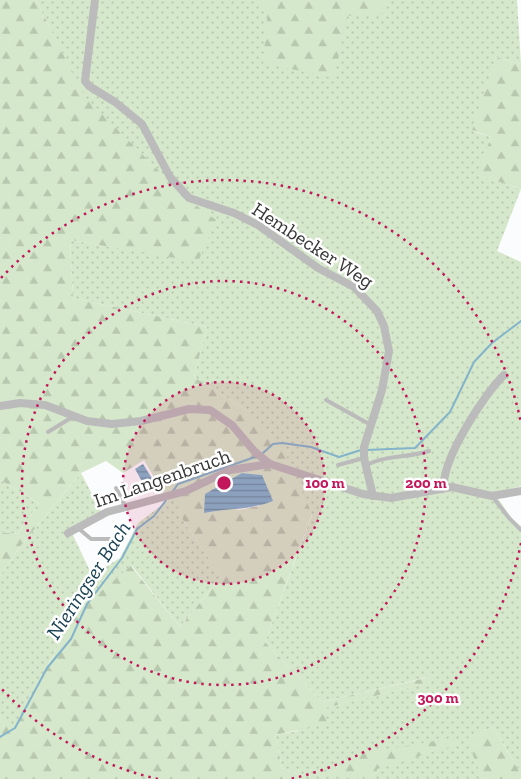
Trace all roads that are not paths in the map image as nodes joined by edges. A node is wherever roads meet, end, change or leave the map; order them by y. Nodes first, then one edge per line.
1 (95, 0) edge
2 (504, 375) dead end
3 (326, 400) dead end
4 (0, 406) edge
5 (75, 416) junction
6 (371, 425) junction
7 (48, 432) dead end
8 (429, 451) dead end
9 (364, 456) junction
10 (270, 464) junction
11 (338, 465) dead end
12 (116, 488) dead end
13 (444, 488) junction
14 (521, 491) edge
15 (373, 496) junction
16 (492, 496) junction
17 (125, 507) junction
18 (78, 528) junction
19 (521, 530) edge
20 (68, 534) dead end
21 (110, 539) dead end

1 - 6 street, Hembecker Weg
2 - 13 street
3 - 6 lane
4 - 5 street, Im Langenbruch
5 - 7 lane
5 - 10 street, Im Langenbruch
6 - 9 street, Hembecker Weg
8 - 9 lane
9 - 11 lane
9 - 15 street
10 - 15 street, Im Langenbruch
10 - 17 street, Im Langenbruch
12 - 17 lane
13 - 15 street, Im Langenbruch
13 - 16 street, Im Langenbruch
14 - 16 street, Im Langenbruch
16 - 19 lane
17 - 18 street, Im Langenbruch
18 - 20 street, Im Langenbruch
18 - 21 lane

